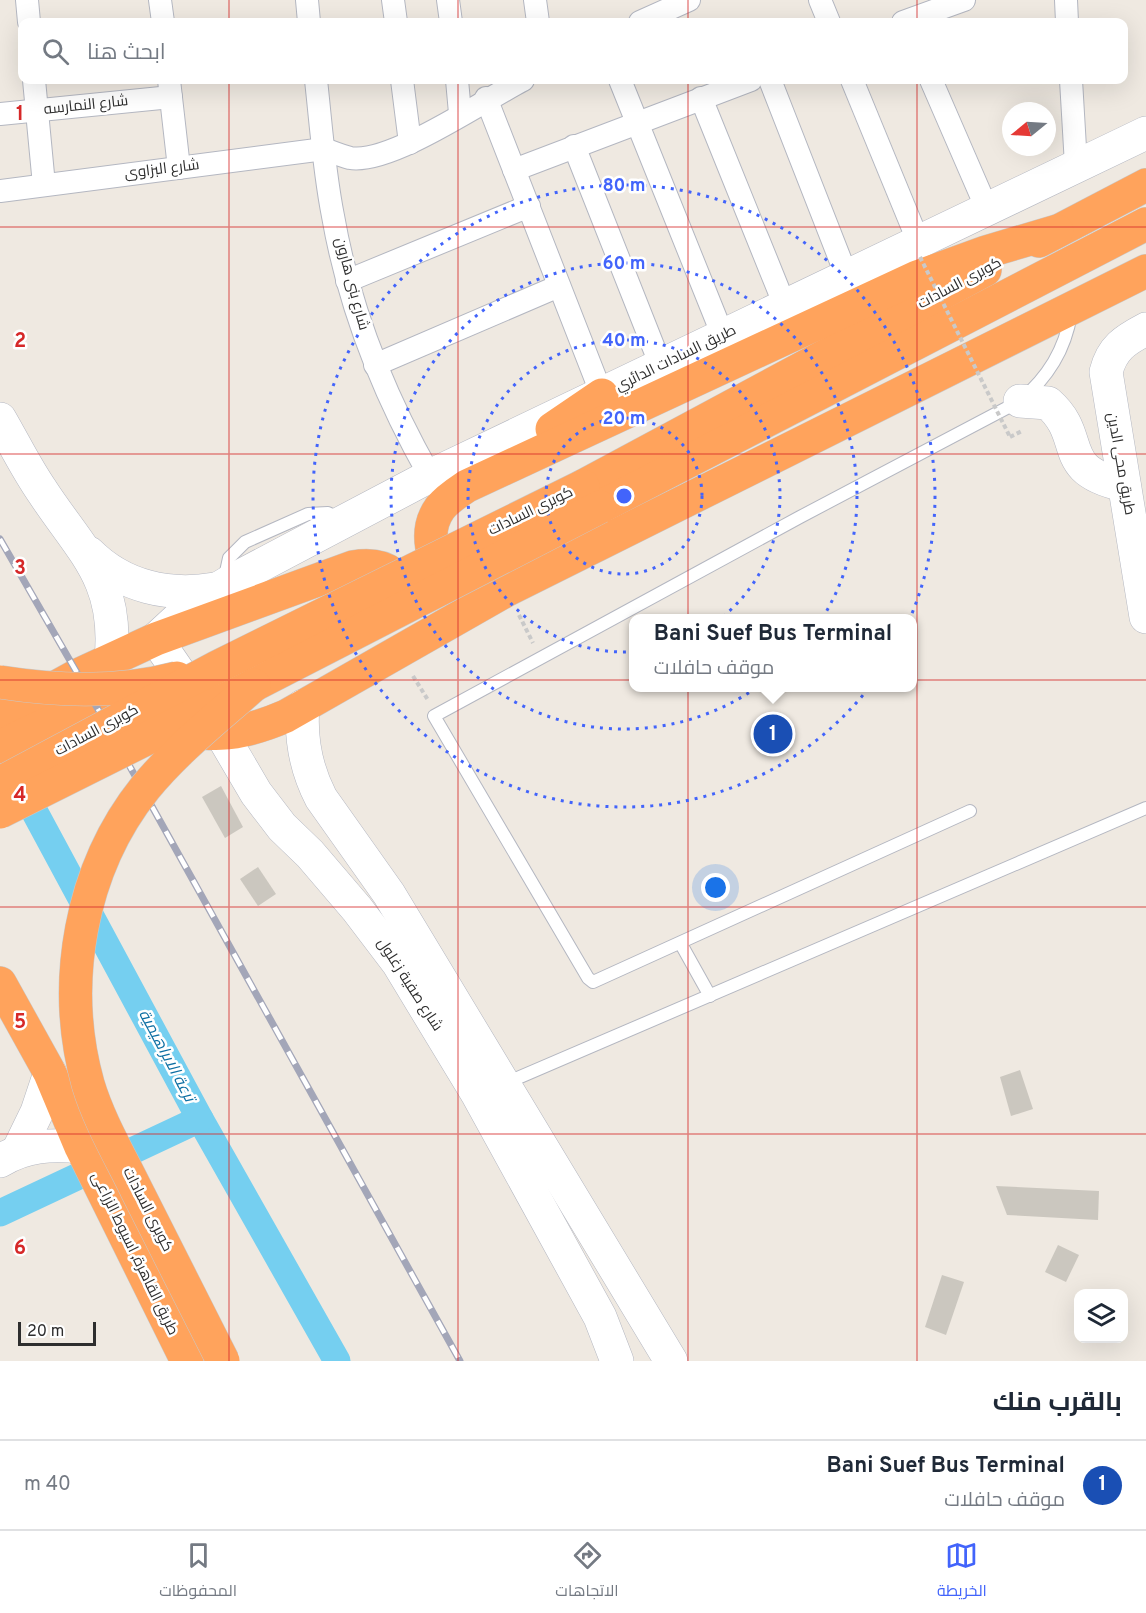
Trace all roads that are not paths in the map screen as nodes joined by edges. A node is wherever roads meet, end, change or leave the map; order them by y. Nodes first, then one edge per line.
1 (27, 0) edge
2 (160, 0) edge
3 (307, 0) edge
4 (393, 0) edge
5 (448, 0) edge
6 (535, 0) edge
7 (689, 0) edge
8 (820, 0) edge
9 (964, 0) edge
10 (1066, 0) edge
11 (29, 18) edge
12 (162, 18) edge
13 (309, 18) edge
14 (395, 18) edge
15 (450, 18) edge
16 (537, 18) edge
17 (649, 18) edge
18 (827, 18) edge
19 (916, 18) edge
20 (1068, 18) edge
21 (34, 84) edge
22 (316, 84) edge
23 (403, 84) edge
24 (457, 84) edge
25 (515, 84) edge
26 (622, 84) edge
27 (740, 84) edge
28 (772, 84) edge
29 (854, 84) edge
30 (933, 84) edge
31 (1071, 84) edge
32 (170, 88) edge
33 (486, 98) junction
34 (701, 98) junction
35 (37, 111) junction
36 (460, 113) junction
37 (0, 114) edge
38 (637, 122) junction
39 (1146, 133) edge
40 (410, 143) junction
41 (574, 146) junction
42 (324, 149) junction
43 (1076, 165) junction
44 (179, 168) junction
45 (514, 170) junction
46 (44, 185) junction
47 (1146, 185) edge
48 (0, 191) edge
49 (529, 206) junction
50 (987, 209) junction
51 (1146, 224) edge
52 (1057, 231) junction
53 (919, 250) junction
54 (1146, 271) edge
55 (847, 277) junction
56 (347, 281) junction
57 (560, 286) junction
58 (786, 306) junction
59 (1071, 310) junction
60 (1146, 329) edge
61 (723, 336) junction
62 (375, 365) junction
63 (662, 366) junction
64 (603, 395) junction
65 (1020, 401) junction
66 (0, 419) edge
67 (430, 476) junction
68 (1124, 485) junction
69 (467, 486) junction
70 (591, 497) junction
71 (81, 545) junction
72 (221, 587) junction
73 (507, 590) junction
74 (1145, 606) edge
75 (156, 639) junction
76 (398, 652) junction
77 (111, 659) junction
78 (217, 667) junction
79 (0, 682) edge
80 (254, 686) junction
81 (303, 706) junction
82 (23, 716) edge
83 (222, 735) junction
84 (0, 747) edge
85 (0, 783) edge
86 (313, 783) junction
87 (1146, 808) edge
88 (970, 811) dead end
89 (0, 812) edge
90 (317, 862) junction
91 (681, 944) junction
92 (0, 983) edge
93 (710, 996) junction
94 (11, 1011) edge
95 (50, 1073) junction
96 (506, 1083) junction
97 (81, 1147) junction
98 (9, 1155) edge
99 (655, 1354) edge
100 (188, 1361) edge
101 (223, 1361) edge
102 (617, 1361) edge

1 - 11 street
2 - 12 street
3 - 13 street
4 - 14 street
5 - 15 street
6 - 16 street
7 - 17 street
8 - 18 street
9 - 19 street
10 - 20 street
21 - 35 street
22 - 42 street, شارع بنى هارون
23 - 40 street
24 - 36 street
25 - 33 street
26 - 38 street
27 - 34 street
28 - 55 street
29 - 53 street
30 - 50 street
31 - 43 street
32 - 35 street, شارع النمارسه
32 - 44 street
33 - 36 street
33 - 45 street
34 - 38 street
34 - 58 street
35 - 37 street, شارع النمارسه
35 - 46 street
36 - 40 street
38 - 41 street
38 - 61 street
39 - 43 street, طريق السادات الدائري
40 - 42 street
41 - 45 street
41 - 63 street
42 - 44 street, شارع البزاوى
42 - 56 street, شارع بنى هارون
43 - 50 street, طريق السادات الدائري
44 - 46 street, شارع البزاوى
45 - 49 street
46 - 48 street, شارع البزاوى
47 - 52 highway
49 - 56 street
49 - 57 street
50 - 53 street, طريق السادات الدائري
51 - 70 highway, كوبرى السادات
52 - 69 highway
52 - 70 highway, كوبرى السادات
53 - 55 street, طريق السادات الدائري
54 - 59 highway
55 - 58 street, طريق السادات الدائري
56 - 62 street, شارع بنى هارون
57 - 62 street
57 - 64 street
58 - 61 street, طريق السادات الدائري
59 - 65 lane
59 - 73 highway
60 - 68 street, طريق محى الدين
61 - 63 street, طريق السادات الدائري
62 - 67 street, شارع بنى هارون
63 - 64 street, طريق السادات الدائري
64 - 67 street, طريق السادات الدائري
64 - 69 highway
65 - 68 street
65 - 91 lane
66 - 71 street
67 - 72 street, طريق السادات الدائري
68 - 74 street, طريق محى الدين
69 - 73 highway
70 - 78 highway, كوبرى السادات, bridge
70 - 80 highway, كوبرى السادات, bridge
71 - 72 street
71 - 77 street
72 - 75 street, طريق السادات الدائري
73 - 76 highway
75 - 76 highway
75 - 77 highway
75 - 83 street, شارع صفية زغلول
76 - 81 highway
77 - 82 highway
78 - 79 highway, bridge
78 - 85 highway, كوبرى السادات, bridge
80 - 89 highway, كوبرى السادات, bridge
80 - 101 highway, كوبرى السادات, bridge
81 - 83 highway
81 - 86 street, شارع صفية زغلول
82 - 83 highway
82 - 84 highway
83 - 90 street, شارع صفية زغلول
86 - 90 street
86 - 96 street, شارع صفية زغلول
87 - 93 lane
88 - 91 lane
90 - 102 street, شارع صفية زغلول
91 - 93 lane
92 - 94 highway, طريق القاهرة, اسيوط الزراعى
93 - 96 lane
94 - 95 highway, طريق القاهرة, اسيوط الزراعى
95 - 97 highway, طريق القاهرة, اسيوط الزراعى
95 - 98 street
96 - 99 street, شارع صفية زغلول
97 - 98 street
97 - 100 highway, طريق القاهرة, اسيوط الزراعى

